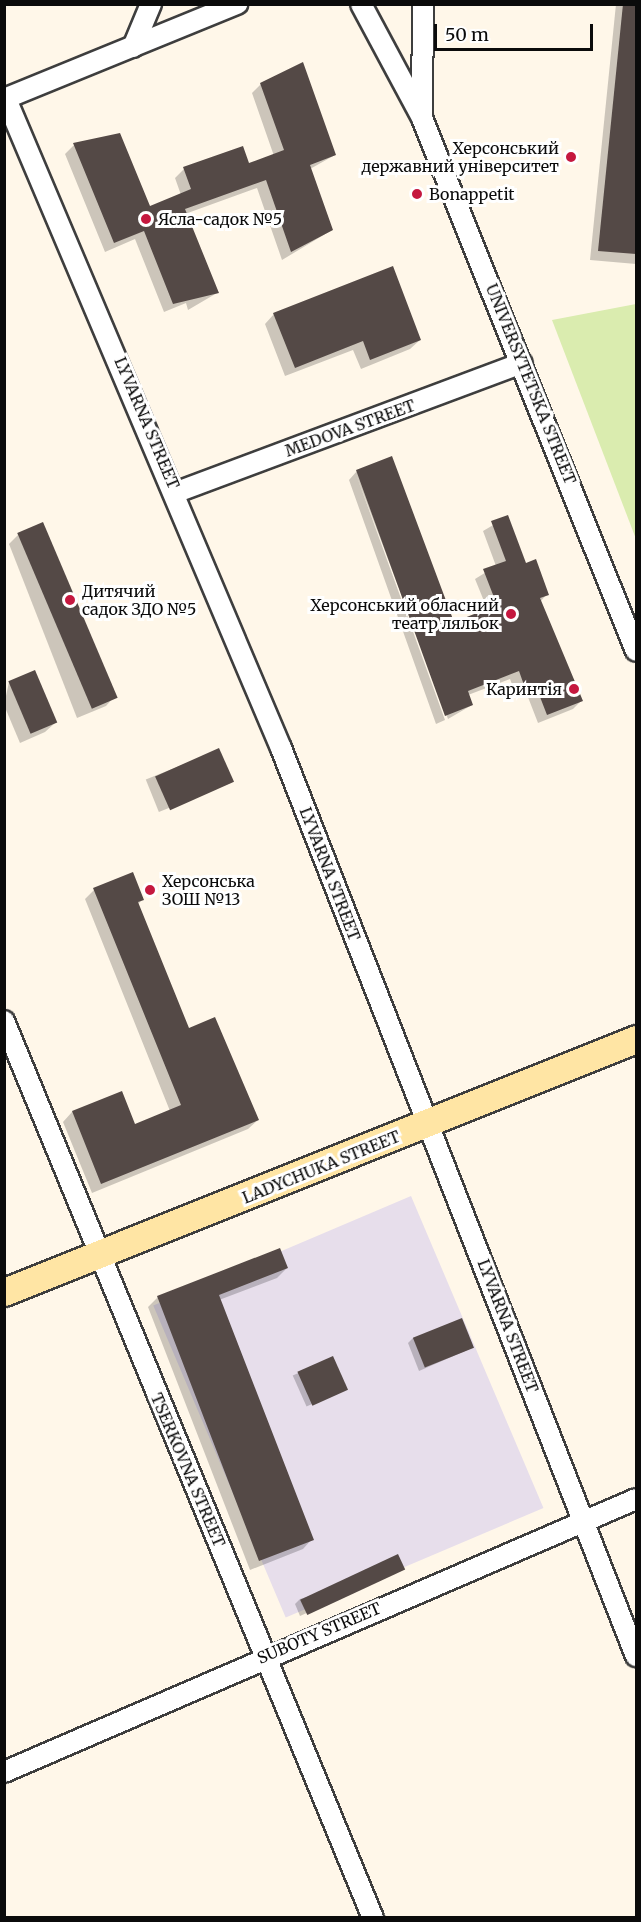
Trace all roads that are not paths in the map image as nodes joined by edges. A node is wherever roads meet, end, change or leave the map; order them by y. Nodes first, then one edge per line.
1 (151, 4) edge
2 (237, 4) edge
3 (361, 4) edge
4 (423, 4) edge
5 (133, 47) junction
6 (5, 99) edge
7 (422, 118) junction
8 (522, 363) junction
9 (177, 492) junction
10 (636, 651) edge
11 (4, 1021) edge
12 (636, 1039) edge
13 (428, 1123) junction
14 (98, 1257) junction
15 (4, 1292) edge
16 (636, 1499) edge
17 (584, 1520) junction
18 (266, 1656) junction
19 (636, 1656) edge
20 (4, 1772) edge
21 (374, 1917) edge

1 - 5 street
2 - 5 street
3 - 7 street, UNIVERSYTETSKA STREET
4 - 7 street, UNIVERSYTETSKA STREET
5 - 6 street
6 - 9 street, LYVARNA STREET
7 - 8 street, UNIVERSYTETSKA STREET
8 - 9 street, MEDOVA STREET
8 - 10 street, UNIVERSYTETSKA STREET
9 - 13 street, LYVARNA STREET
11 - 14 street, TSERKOVNA STREET
12 - 13 street, LADYCHUKA STREET
13 - 14 street, LADYCHUKA STREET
13 - 17 street, LYVARNA STREET
14 - 15 street, LADYCHUKA STREET
14 - 18 street, TSERKOVNA STREET
16 - 17 street, SUBOTY STREET
17 - 18 street, SUBOTY STREET
17 - 19 street, LYVARNA STREET
18 - 20 street, SUBOTY STREET
18 - 21 street, TSERKOVNA STREET

